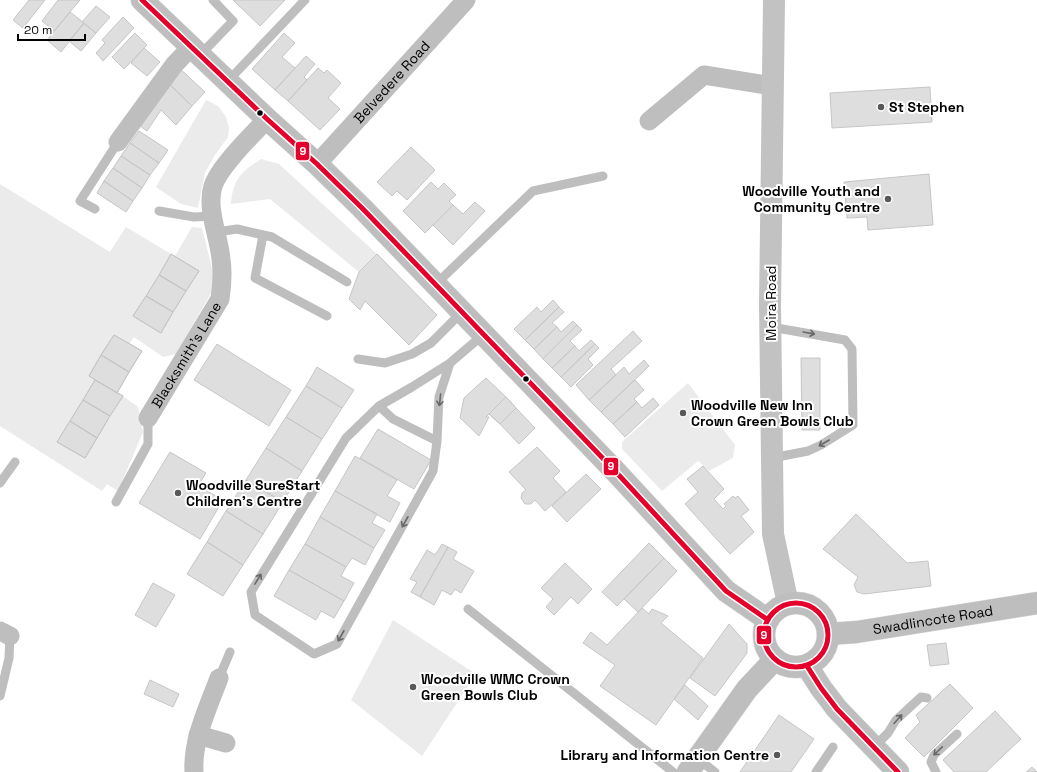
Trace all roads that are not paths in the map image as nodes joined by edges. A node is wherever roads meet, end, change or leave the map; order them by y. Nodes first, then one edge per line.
1 (142, 0) edge
2 (212, 0) edge
3 (305, 0) edge
4 (466, 0) edge
5 (774, 0) edge
6 (196, 51) junction
7 (228, 81) junction
8 (773, 86) junction
9 (267, 119) junction
10 (649, 121) dead end
11 (118, 142) joint
12 (317, 164) junction
13 (603, 176) dead end
14 (95, 209) dead end
15 (160, 211) dead end
16 (215, 224) junction
17 (263, 235) junction
18 (347, 282) dead end
19 (436, 284) junction
20 (462, 312) junction
21 (326, 316) dead end
22 (771, 327) junction
23 (484, 334) junction
24 (358, 359) dead end
25 (450, 362) junction
26 (379, 406) junction
27 (148, 418) joint
28 (437, 441) junction
29 (772, 458) junction
30 (15, 462) dead end
31 (0, 482) edge
32 (116, 502) dead end
33 (1037, 603) edge
34 (788, 604) junction
35 (468, 609) dead end
36 (768, 620) junction
37 (5, 633) edge
38 (828, 634) junction
39 (230, 652) dead end
40 (775, 659) junction
41 (807, 666) junction
42 (219, 678) joint
43 (0, 696) edge
44 (927, 698) dead end
45 (957, 734) dead end
46 (198, 735) junction
47 (226, 743) dead end
48 (833, 747) dead end
49 (874, 747) junction
50 (693, 766) edge
51 (194, 772) edge
52 (672, 772) edge
53 (715, 772) edge
54 (816, 772) edge
55 (898, 772) edge
56 (936, 772) edge

1 - 6 main road
2 - 6 lane
3 - 7 lane
4 - 12 street, Belvedere Road
5 - 8 street, Moira Road
6 - 7 main road
6 - 11 street
7 - 9 main road
8 - 10 street
8 - 22 street, Moira Road
9 - 12 main road
9 - 16 street, Blacksmith's Lane
11 - 14 lane
12 - 19 main road
13 - 19 lane
15 - 16 lane
16 - 17 lane
16 - 27 street, Blacksmith's Lane
17 - 18 lane
17 - 21 lane
19 - 20 main road
20 - 23 main road
20 - 24 lane
22 - 29 street, Moira Road
22 -> 29 lane
23 - 25 lane
23 - 36 main road
25 - 26 lane
25 -> 28 lane
26 - 28 lane
28 -> 26 lane
27 - 32 lane
29 - 34 street, Moira Road
30 - 31 lane
33 - 38 main road, Swadlincote Road
34 - 36 main road
34 - 38 main road
35 - 52 lane
36 - 40 main road
37 - 43 lane
38 - 41 main road
39 - 42 lane
40 - 41 main road
40 - 50 main road
41 - 49 main road
42 - 46 street
49 -> 44 lane
45 -> 56 lane
46 - 47 street
46 - 51 street
48 - 54 lane
49 - 55 main road
50 - 53 lane

